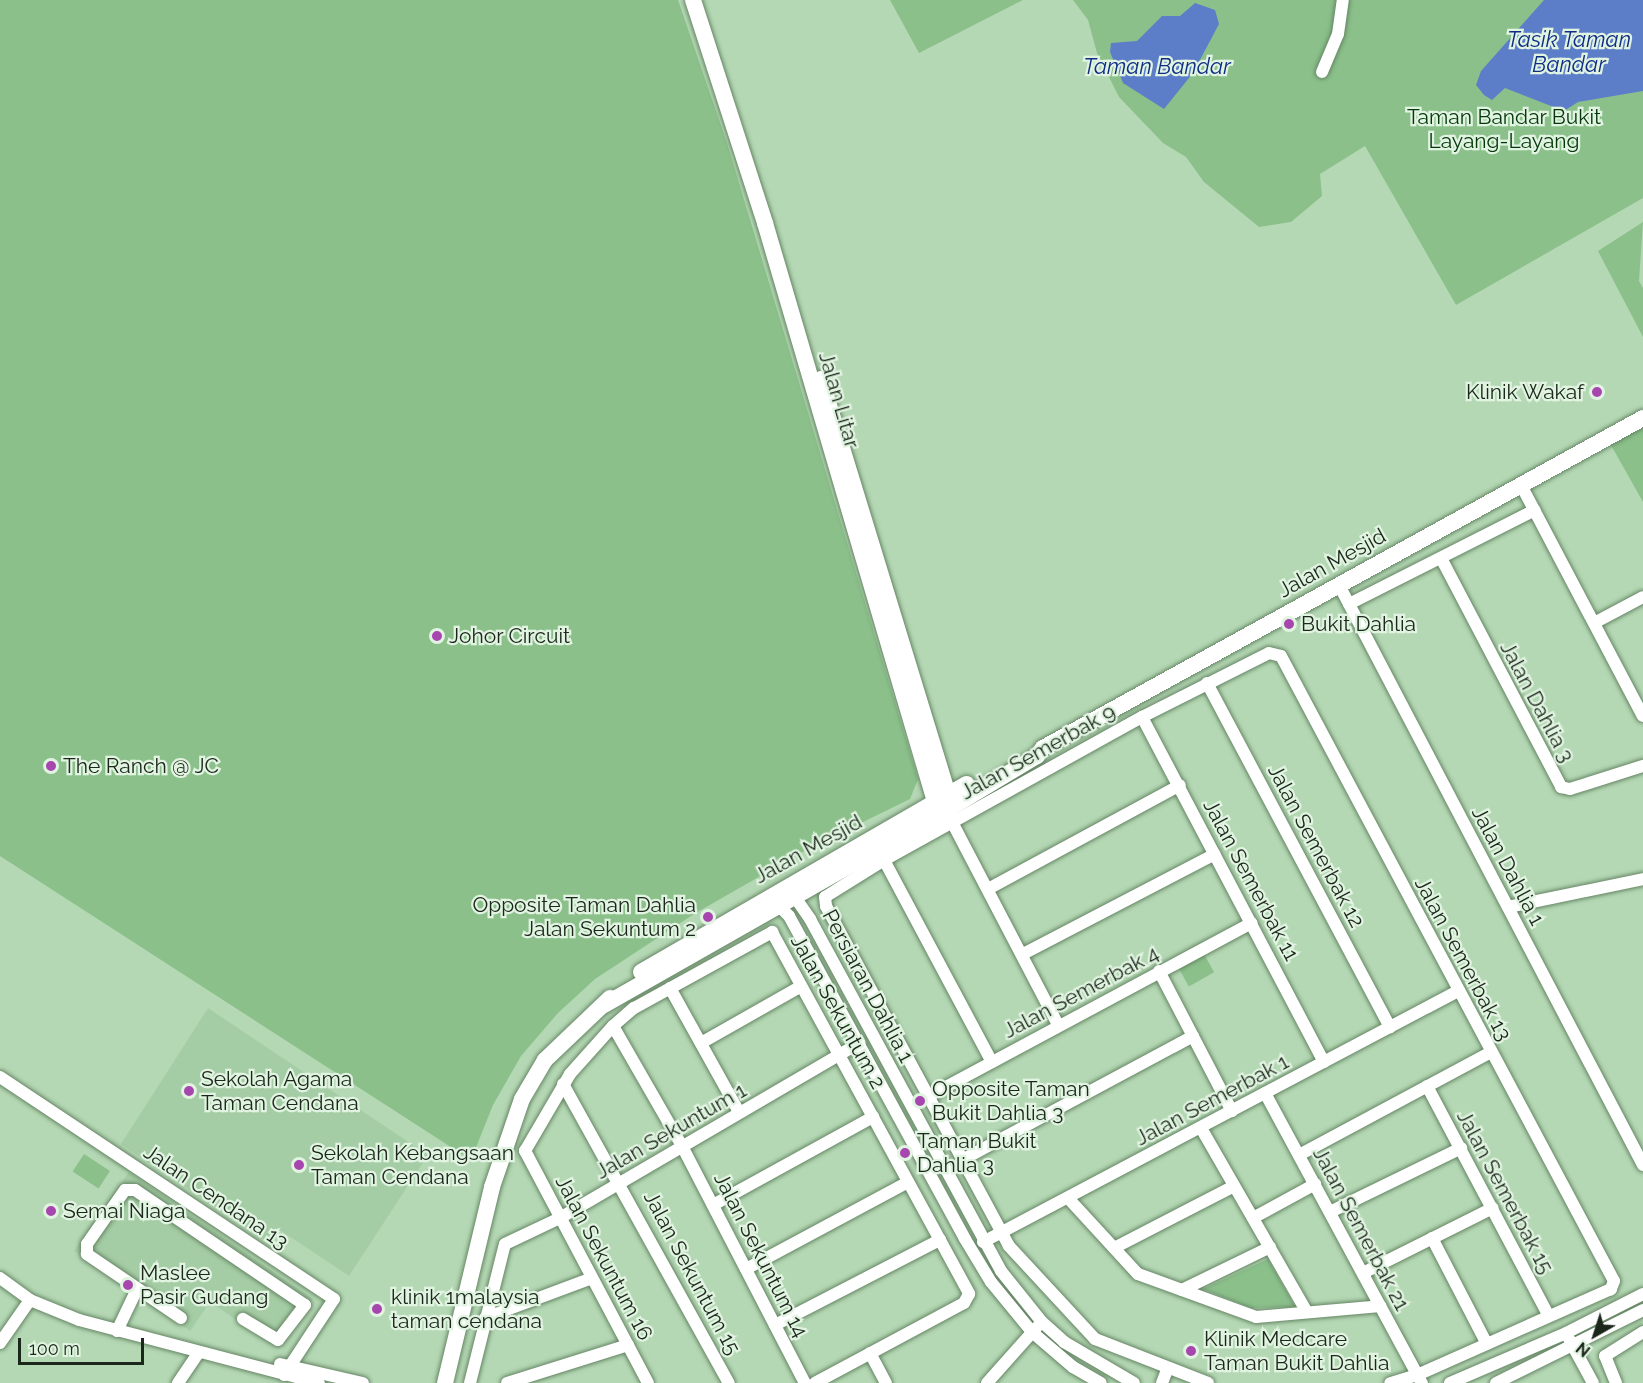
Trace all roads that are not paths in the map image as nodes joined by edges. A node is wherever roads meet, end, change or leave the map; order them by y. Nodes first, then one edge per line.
1 (693, 0) edge
2 (703, 0) edge
3 (1343, 0) edge
4 (1322, 72) dead end
5 (1643, 418) edge
6 (1521, 485) junction
7 (1535, 510) junction
8 (1441, 558) junction
9 (1340, 585) junction
10 (1643, 597) edge
11 (1349, 604) junction
12 (1594, 623) junction
13 (1275, 653) joint
14 (1207, 683) junction
15 (1643, 716) edge
16 (1142, 717) junction
17 (1043, 748) junction
18 (1643, 766) edge
19 (932, 771) junction
20 (968, 784) junction
21 (1180, 785) junction
22 (945, 808) junction
23 (913, 815) junction
24 (1215, 854) junction
25 (884, 860) junction
26 (1643, 879) edge
27 (988, 889) junction
28 (789, 892) junction
29 (1508, 907) junction
30 (771, 908) junction
31 (810, 919) junction
32 (1251, 923) junction
33 (795, 927) junction
34 (1023, 954) junction
35 (1159, 971) junction
36 (670, 988) junction
37 (798, 988) dead end
38 (1458, 991) junction
39 (604, 1005) junction
40 (1058, 1025) junction
41 (613, 1026) junction
42 (1390, 1027) junction
43 (1193, 1036) junction
44 (701, 1043) junction
45 (860, 1043) junction
46 (1491, 1052) junction
47 (839, 1055) junction
48 (992, 1062) junction
49 (1324, 1062) junction
50 (0, 1077) edge
51 (563, 1084) junction
52 (1427, 1086) junction
53 (1265, 1093) junction
54 (929, 1096) junction
55 (1232, 1111) junction
56 (740, 1112) junction
57 (873, 1117) junction
58 (1201, 1128) junction
59 (682, 1146) junction
60 (1461, 1148) junction
61 (525, 1151) joint
62 (1299, 1155) junction
63 (962, 1160) junction
64 (1643, 1166) edge
65 (621, 1182) junction
66 (908, 1182) junction
67 (1315, 1184) junction
68 (1234, 1186) junction
69 (1068, 1198) junction
70 (713, 1205) junction
71 (1493, 1208) junction
72 (1330, 1212) junction
73 (560, 1218) junction
74 (1253, 1218) junction
75 (1000, 1234) junction
76 (1432, 1238) junction
77 (940, 1240) junction
78 (983, 1242) junction
79 (1270, 1247) junction
80 (1114, 1248) junction
81 (746, 1269) junction
82 (1363, 1273) junction
83 (0, 1278) edge
84 (592, 1278) junction
85 (318, 1288) junction
86 (137, 1289) junction
87 (1182, 1290) junction
88 (1643, 1294) edge
89 (30, 1300) junction
90 (305, 1305) junction
91 (1381, 1306) junction
92 (1643, 1310) edge
93 (1307, 1312) junction
94 (1549, 1316) junction
95 (181, 1318) dead end
96 (484, 1318) junction
97 (243, 1319) dead end
98 (1042, 1322) junction
99 (775, 1325) junction
100 (117, 1331) junction
101 (1032, 1332) junction
102 (1643, 1332) edge
103 (1566, 1333) junction
104 (0, 1343) edge
105 (1487, 1344) junction
106 (628, 1345) junction
107 (1574, 1346) junction
108 (199, 1352) junction
109 (870, 1353) junction
110 (285, 1370) junction
111 (1167, 1370) junction
112 (1420, 1379) edge
113 (443, 1380) edge
114 (178, 1383) edge
115 (319, 1383) edge
116 (363, 1383) edge
117 (470, 1383) edge
118 (507, 1383) edge
119 (648, 1383) edge
120 (729, 1383) edge
121 (805, 1383) edge
122 (815, 1383) edge
123 (886, 1383) edge
124 (987, 1383) edge
125 (1101, 1383) edge
126 (1134, 1383) edge
127 (1162, 1383) edge
128 (1208, 1383) edge
129 (1390, 1383) edge
130 (1450, 1383) edge
131 (1496, 1383) edge
132 (1593, 1383) edge
133 (1616, 1383) edge

1 - 19 main road, Jalan Litar
2 - 19 main road, Jalan Litar
3 - 4 street
5 - 6 main road, Jalan Mesjid
6 - 7 street
6 - 9 main road, Jalan Mesjid
7 - 8 street
7 - 12 street
8 - 11 street
8 - 18 street, Jalan Dahlia 3
9 - 11 street, Jalan Dahlia 1
9 - 17 main road, Jalan Mesjid
10 - 12 street
11 - 29 street, Jalan Dahlia 1
12 - 15 street
13 - 14 street, Jalan Semerbak 9
13 - 38 street, Jalan Semerbak 13
14 - 16 street, Jalan Semerbak 9
14 - 42 street, Jalan Semerbak 12
16 - 21 street, Jalan Semerbak 11
16 - 22 street, Jalan Semerbak 9
17 - 20 main road, Jalan Mesjid
17 - 22 main road, Jalan Mesjid
19 - 20 main road
19 - 22 main road, Jalan Litar
19 - 23 main road
20 - 22 main road, Jalan Mesjid
21 - 24 street, Jalan Semerbak 11
21 - 27 street
22 - 23 main road, Jalan Mesjid
22 - 25 street, Jalan Semerbak 9
22 - 27 street
22 - 28 main road, Jalan Mesjid
23 - 28 main road, Jalan Mesjid
24 - 32 street, Jalan Semerbak 11
24 - 34 street
25 - 48 street
25 - 54 street, Jalan Semerbak 9
26 - 29 street
27 - 34 street
28 - 30 main road, Jalan Mesjid
28 - 31 street, Persiaran Dahlia 1
28 - 39 main road, Jalan Mesjid
29 - 64 street, Jalan Dahlia 1
30 - 33 street, Persiaran Dahlia 1
30 - 39 main road, Jalan Mesjid
31 - 33 street
31 - 78 street, Persiaran Dahlia 1
32 - 35 street, Jalan Semerbak 4
32 - 49 street, Jalan Semerbak 11
33 - 45 street, Persiaran Dahlia 1
34 - 40 street
35 - 40 street, Jalan Semerbak 4
35 - 43 street
36 - 41 street, Jalan Sekuntum 2
36 - 44 street
36 - 47 street, Jalan Sekuntum 2
37 - 44 street
38 - 42 street, Jalan Semerbak 1
38 - 46 street, Jalan Semerbak 13
39 - 113 main road, Jalan Mesjid
40 - 48 street, Jalan Semerbak 4
41 - 51 street, Jalan Sekuntum 2
41 - 59 street, Jalan Sekuntum 14
42 - 49 street, Jalan Semerbak 1
43 - 55 street
43 - 63 street
44 - 56 street
45 - 47 street, Jalan Sekuntum 1
45 - 101 street, Persiaran Dahlia 1
46 - 52 street
46 - 94 street, Jalan Semerbak 13
47 - 56 street, Jalan Sekuntum 1
47 - 57 street, Jalan Sekuntum 2
48 - 54 street, Jalan Semerbak 4
49 - 53 street, Jalan Semerbak 1
50 - 85 street, Jalan Cendana 13
51 - 61 street, Jalan Sekuntum 2
51 - 65 street, Jalan Sekuntum 15
52 - 60 street, Jalan Semerbak 15
52 - 62 street
53 - 55 street, Jalan Semerbak 1
53 - 62 street, Jalan Semerbak 21
54 - 63 street
55 - 58 street, Jalan Semerbak 1
56 - 59 street, Jalan Sekuntum 1
57 - 66 street, Jalan Sekuntum 2
57 - 70 street
58 - 68 street
58 - 69 street, Jalan Semerbak 1
59 - 65 street, Jalan Sekuntum 1
59 - 70 street, Jalan Sekuntum 14
60 - 71 street, Jalan Semerbak 15
60 - 72 street
61 - 73 street, Jalan Sekuntum 16
62 - 67 street, Jalan Semerbak 21
63 - 75 street
65 - 73 street, Jalan Sekuntum 1
65 - 120 street, Jalan Sekuntum 15
66 - 77 street, Jalan Sekuntum 2
66 - 81 street
67 - 72 street, Jalan Semerbak 21
67 - 74 street
68 - 74 street
68 - 80 street
69 - 75 street, Jalan Semerbak 1
69 - 80 street
70 - 81 street, Jalan Sekuntum 14
71 - 76 street
71 - 94 street, Jalan Semerbak 15
72 - 82 street, Jalan Semerbak 21
73 - 84 street, Jalan Sekuntum 16
73 - 96 street, Jalan Sekuntum 1
74 - 79 street
75 - 78 street, Jalan Semerbak 1
75 - 111 street
76 - 82 street
76 - 105 street
77 - 99 street
77 - 109 street, Jalan Sekuntum 2
78 - 98 street, Persiaran Dahlia 1
79 - 87 street
79 - 93 street
80 - 87 street
81 - 99 street, Jalan Sekuntum 14
82 - 91 street, Jalan Semerbak 21
83 - 89 street
84 - 96 street
84 - 106 street, Jalan Sekuntum 16
85 - 90 street
85 - 110 street, Jalan Cendana 13
86 - 90 street
86 - 95 street
86 - 100 street
87 - 93 street
88 - 103 street
89 - 100 street
89 - 104 street
90 - 97 street
91 - 93 street
91 - 112 street, Jalan Semerbak 21
92 - 107 street
94 - 105 street
96 - 117 street
98 - 101 street
98 - 126 street, Persiaran Dahlia 1
99 - 121 street, Jalan Sekuntum 14
100 - 108 street
101 - 124 street
101 - 125 street, Persiaran Dahlia 1
102 - 133 street
103 - 107 street
103 - 130 street
105 - 112 street
106 - 118 street
106 - 119 street, Jalan Sekuntum 16
107 - 131 street
107 - 132 street
108 - 110 street
108 - 114 street
109 - 122 street
109 - 123 street
110 - 115 street
110 - 116 street
111 - 127 street
111 - 128 street
112 - 129 street

